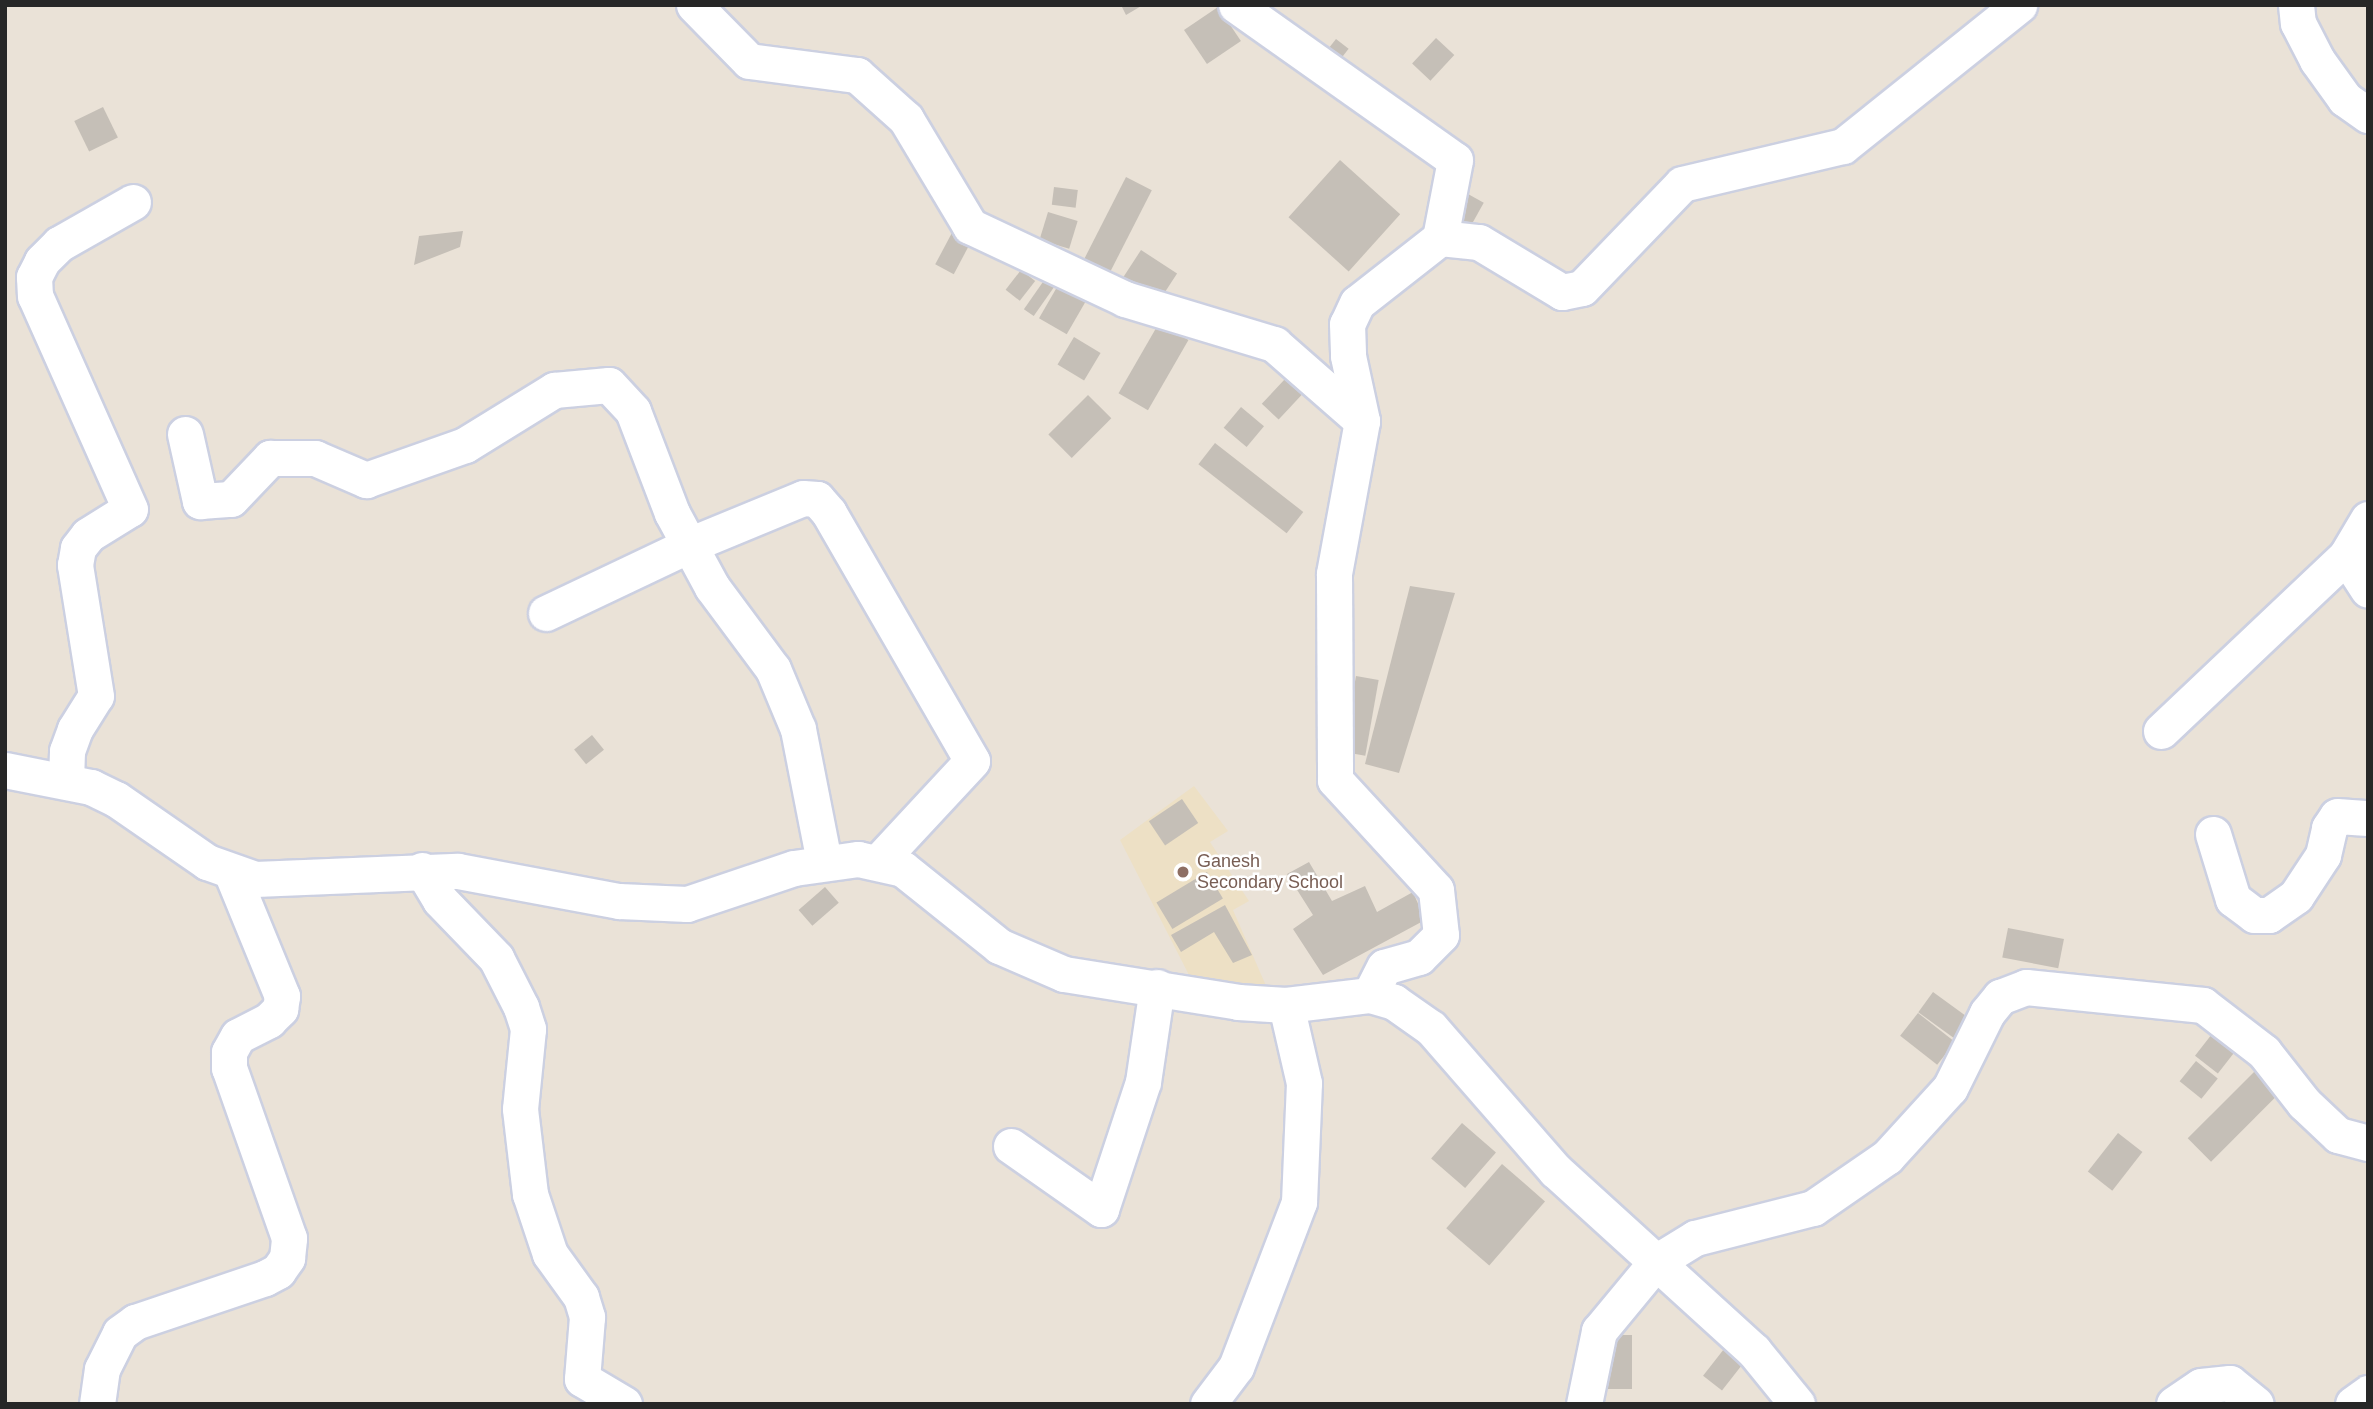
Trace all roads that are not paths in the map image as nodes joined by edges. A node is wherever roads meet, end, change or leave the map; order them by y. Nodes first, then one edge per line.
1 (694, 5) edge
2 (1236, 5) edge
3 (2019, 5) edge
4 (2297, 5) edge
5 (2368, 115) edge
6 (133, 202) dead end
7 (1440, 238) junction
8 (1362, 421) junction
9 (185, 434) dead end
10 (2368, 519) edge
11 (689, 545) junction
12 (2346, 556) junction
13 (2368, 590) edge
14 (546, 612) dead end
15 (2161, 732) dead end
16 (5, 770) edge
17 (66, 780) junction
18 (2368, 818) edge
19 (2213, 834) dead end
20 (824, 861) junction
21 (879, 861) junction
22 (422, 870) junction
23 (232, 874) junction
24 (1157, 988) junction
25 (1370, 995) junction
26 (1286, 1005) junction
27 (2368, 1143) edge
28 (1011, 1146) dead end
29 (1656, 1262) junction
30 (2368, 1393) edge
31 (97, 1404) edge
32 (624, 1404) edge
33 (1208, 1404) edge
34 (1584, 1404) edge
35 (1797, 1404) edge
36 (2174, 1404) edge
37 (2256, 1404) edge
38 (2353, 1404) edge

1 - 8 street
2 - 7 street
3 - 7 street
4 - 5 street
6 - 17 street
7 - 8 street
8 - 25 street
9 - 11 street
10 - 12 street
11 - 14 street
11 - 20 street
11 - 21 street
12 - 13 street
12 - 15 street
16 - 17 street
17 - 23 street
18 - 19 street
20 - 21 street
20 - 22 street
21 - 24 street
22 - 23 street
22 - 32 street
23 - 31 street
24 - 26 street
24 - 28 street
25 - 26 street
25 - 29 street
26 - 33 street
27 - 29 street
29 - 34 street
29 - 35 street
30 - 38 street
36 - 37 street

